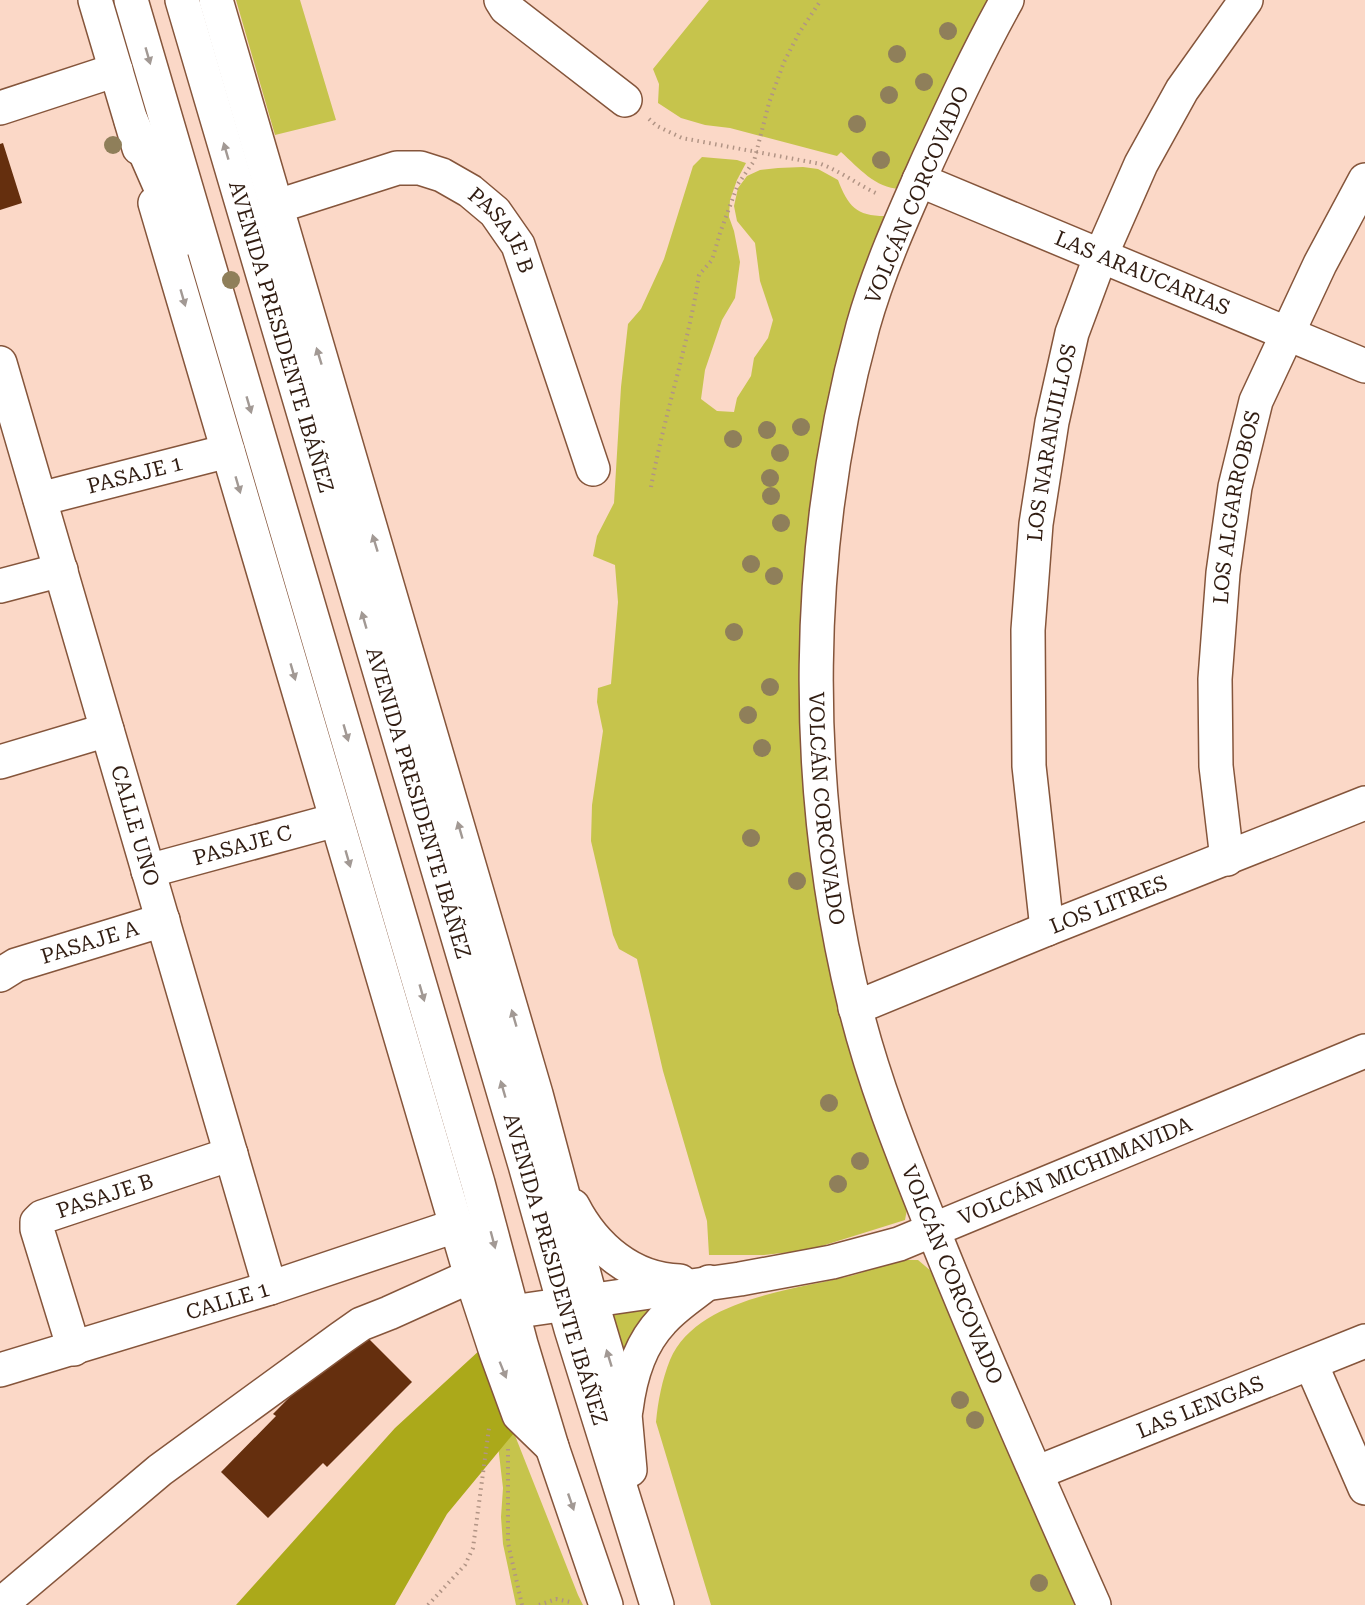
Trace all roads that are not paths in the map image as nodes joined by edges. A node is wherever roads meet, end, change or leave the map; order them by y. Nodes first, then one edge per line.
1 (95, 0) edge
2 (131, 0) edge
3 (182, 0) edge
4 (216, 0) edge
5 (501, 0) edge
6 (1007, 0) edge
7 (1246, 0) edge
8 (116, 70) junction
9 (625, 100) road end
10 (0, 108) edge
11 (131, 120) junction
12 (1365, 180) edge
13 (913, 193) junction
14 (275, 207) junction
15 (1101, 255) junction
16 (1286, 335) junction
17 (0, 363) edge
18 (1365, 366) edge
19 (239, 368) junction
20 (6, 404) edge
21 (228, 451) junction
22 (593, 469) dead end
23 (40, 499) junction
24 (61, 570) junction
25 (0, 586) edge
26 (107, 730) junction
27 (0, 762) edge
28 (1365, 803) edge
29 (336, 820) junction
30 (1227, 859) junction
31 (148, 871) junction
32 (163, 920) junction
33 (1047, 929) junction
34 (8, 970) edge
35 (855, 1008) junction
36 (1365, 1051) edge
37 (231, 1154) junction
38 (556, 1174) junction
39 (455, 1226) junction
40 (933, 1231) junction
41 (471, 1276) junction
42 (709, 1282) junction
43 (270, 1288) junction
44 (578, 1302) junction
45 (512, 1312) junction
46 (1365, 1341) edge
47 (74, 1349) junction
48 (1311, 1364) junction
49 (0, 1370) edge
50 (625, 1414) junction
51 (552, 1447) junction
52 (1036, 1473) junction
53 (1365, 1488) edge
54 (640, 1545) junction
55 (0, 1605) edge
56 (606, 1605) edge
57 (657, 1605) edge
58 (1094, 1605) edge

1 - 8 street
2 -> 19 street
44 -> 3 street, AVENIDA PRESIDENTE IBÁÑEZ
4 - 14 street, AVENIDA PRESIDENTE IBÁÑEZ
5 - 9 street
6 - 13 street, VOLCÁN CORCOVADO
7 - 15 street, LOS NARANJILLOS
8 - 10 street
8 - 11 street
11 - 19 street
11 -> 21 street
12 - 16 street, LOS ALGARROBOS
13 - 15 street, LAS ARAUCARIAS
13 - 35 street, VOLCÁN CORCOVADO
14 - 22 street, PASAJE B
38 -> 14 street, AVENIDA PRESIDENTE IBÁÑEZ
15 - 16 street, LAS ARAUCARIAS
15 - 33 street, LOS NARANJILLOS
16 - 18 street, LAS ARAUCARIAS
16 - 30 street, LOS ALGARROBOS
17 - 20 street, CALLE UNO
19 -> 45 street
20 - 23 street, CALLE UNO
21 - 23 street, PASAJE 1
21 -> 29 street
23 - 24 street, CALLE UNO
24 - 25 street
24 - 26 street, CALLE UNO
26 - 27 street
26 - 31 street, CALLE UNO
28 - 30 street, LOS LITRES
29 - 31 street, PASAJE C
29 -> 39 street
30 - 33 street, LOS LITRES
31 - 32 street, CALLE UNO
32 - 34 street, PASAJE A
32 - 37 street, CALLE UNO
33 - 35 street, LOS LITRES
35 - 40 street, VOLCÁN CORCOVADO
36 - 40 street, VOLCÁN MICHIMAVIDA
37 - 43 street, CALLE UNO
37 - 47 street, PASAJE B
38 - 42 street, AVENIDA PRESIDENTE IBÁÑEZ
38 - 44 street, AVENIDA PRESIDENTE IBÁÑEZ
39 - 41 street
39 - 43 street, CALLE 1
40 - 42 street, VOLCÁN MICHIMAVIDA
40 - 52 street, VOLCÁN CORCOVADO
41 -> 51 street
41 - 55 street
42 - 44 street
42 - 50 street
43 - 47 street, CALLE 1
44 - 45 street
50 -> 44 street
44 - 54 street, AVENIDA PRESIDENTE IBÁÑEZ
45 - 51 street
46 - 48 street, LAS LENGAS
47 - 49 street, CALLE 1
48 - 52 street, LAS LENGAS
48 - 53 street
50 - 54 street
51 -> 56 street
52 - 58 street, VOLCÁN CORCOVADO
54 - 57 street, AVENIDA PRESIDENTE IBÁÑEZ

